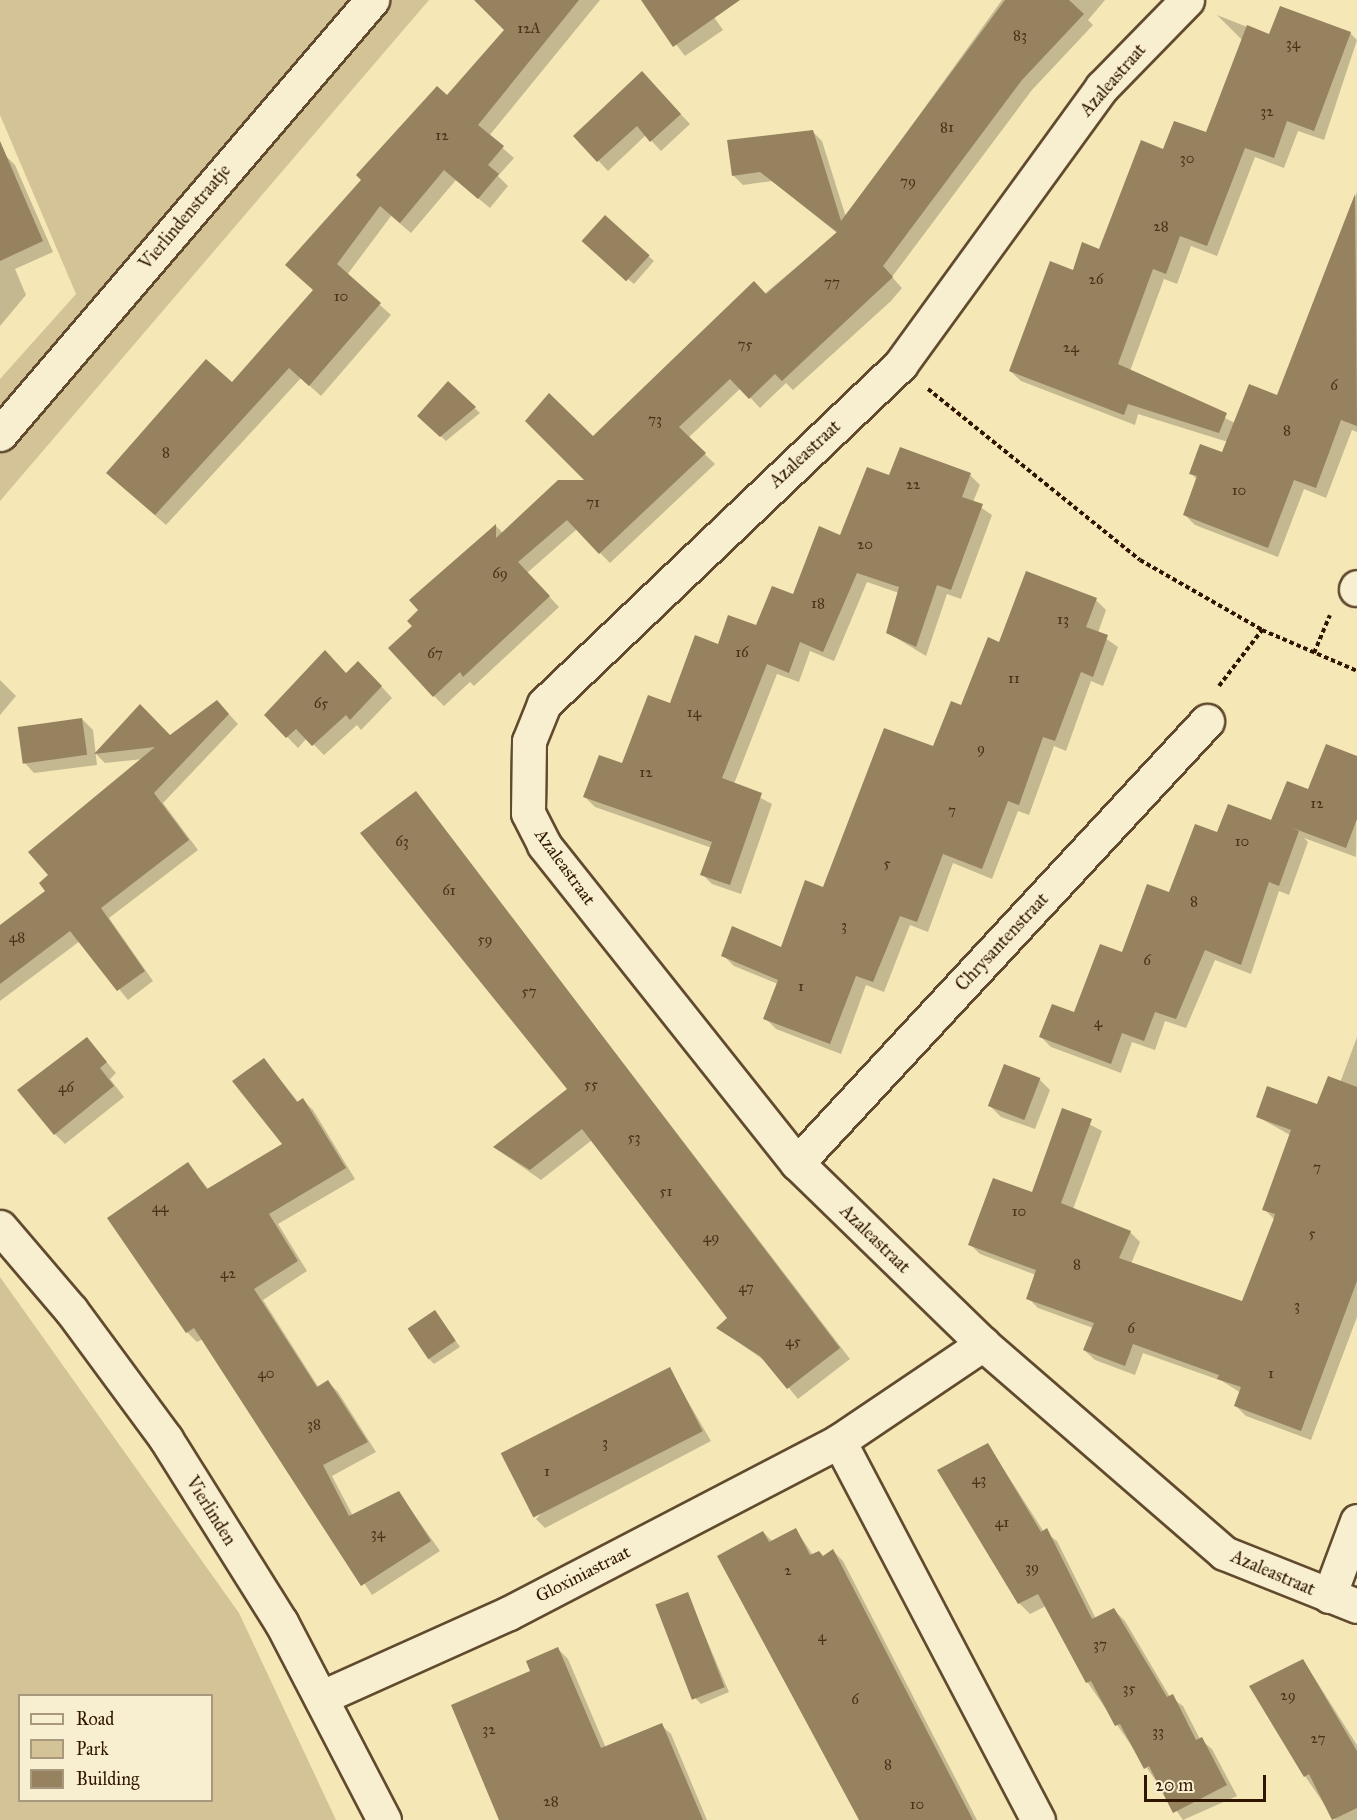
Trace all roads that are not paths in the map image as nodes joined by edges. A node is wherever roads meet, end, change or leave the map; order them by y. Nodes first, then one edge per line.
1 (372, 0) edge
2 (1187, 0) edge
3 (0, 434) edge
4 (1207, 721) road end
5 (796, 1163) junction
6 (0, 1227) edge
7 (983, 1344) junction
8 (839, 1441) junction
9 (1357, 1521) edge
10 (1343, 1601) edge
11 (322, 1697) junction
12 (384, 1820) edge
13 (1038, 1820) edge

1 - 3 street, Vierlindenstraatje
2 - 5 street, Azaleastraat
4 - 5 street, Chrysantenstraat
5 - 7 street, Azaleastraat
6 - 11 street, Vierlinden
7 - 8 street, Gloxiniastraat
7 - 10 street, Azaleastraat
8 - 11 street, Gloxiniastraat
8 - 13 street
9 - 10 street
11 - 12 street, Vierlinden

